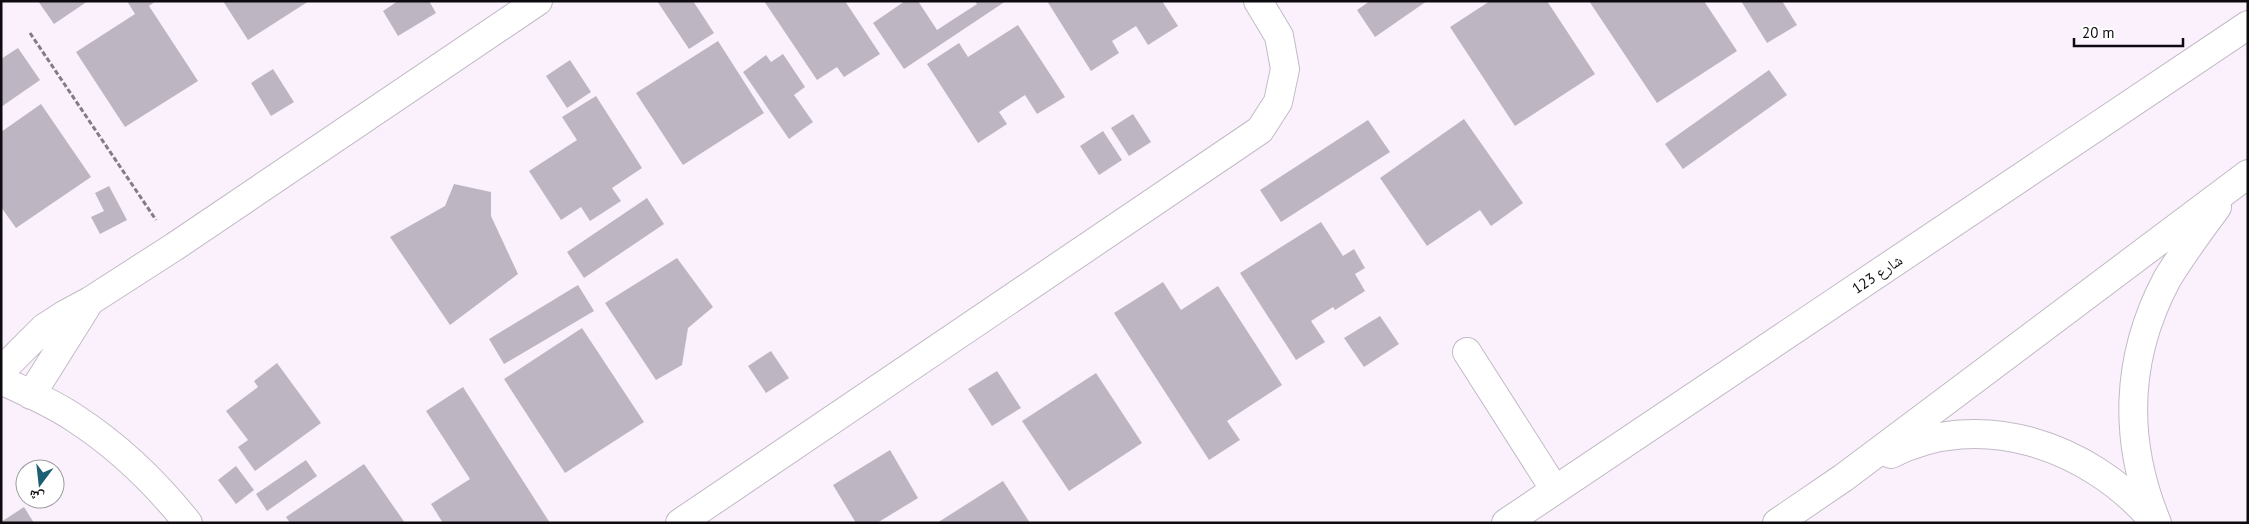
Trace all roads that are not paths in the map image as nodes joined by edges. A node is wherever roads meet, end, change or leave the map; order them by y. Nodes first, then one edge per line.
1 (538, 1) edge
2 (1258, 1) edge
3 (2248, 25) edge
4 (2242, 178) edge
5 (90, 301) junction
6 (1467, 352) dead end
7 (1, 371) edge
8 (1, 380) edge
9 (31, 395) junction
10 (1842, 478) junction
11 (1555, 490) junction
12 (188, 523) edge
13 (680, 523) edge
14 (1506, 523) edge
15 (1777, 523) edge
16 (2156, 523) edge

1 - 5 street
2 - 13 street
3 - 11 street, شارع 123
4 - 10 street
4 - 16 street
5 - 7 street
5 - 9 street
6 - 11 street
8 - 9 street
9 - 12 street
10 - 15 street
10 - 16 street
11 - 14 street, شارع 123

